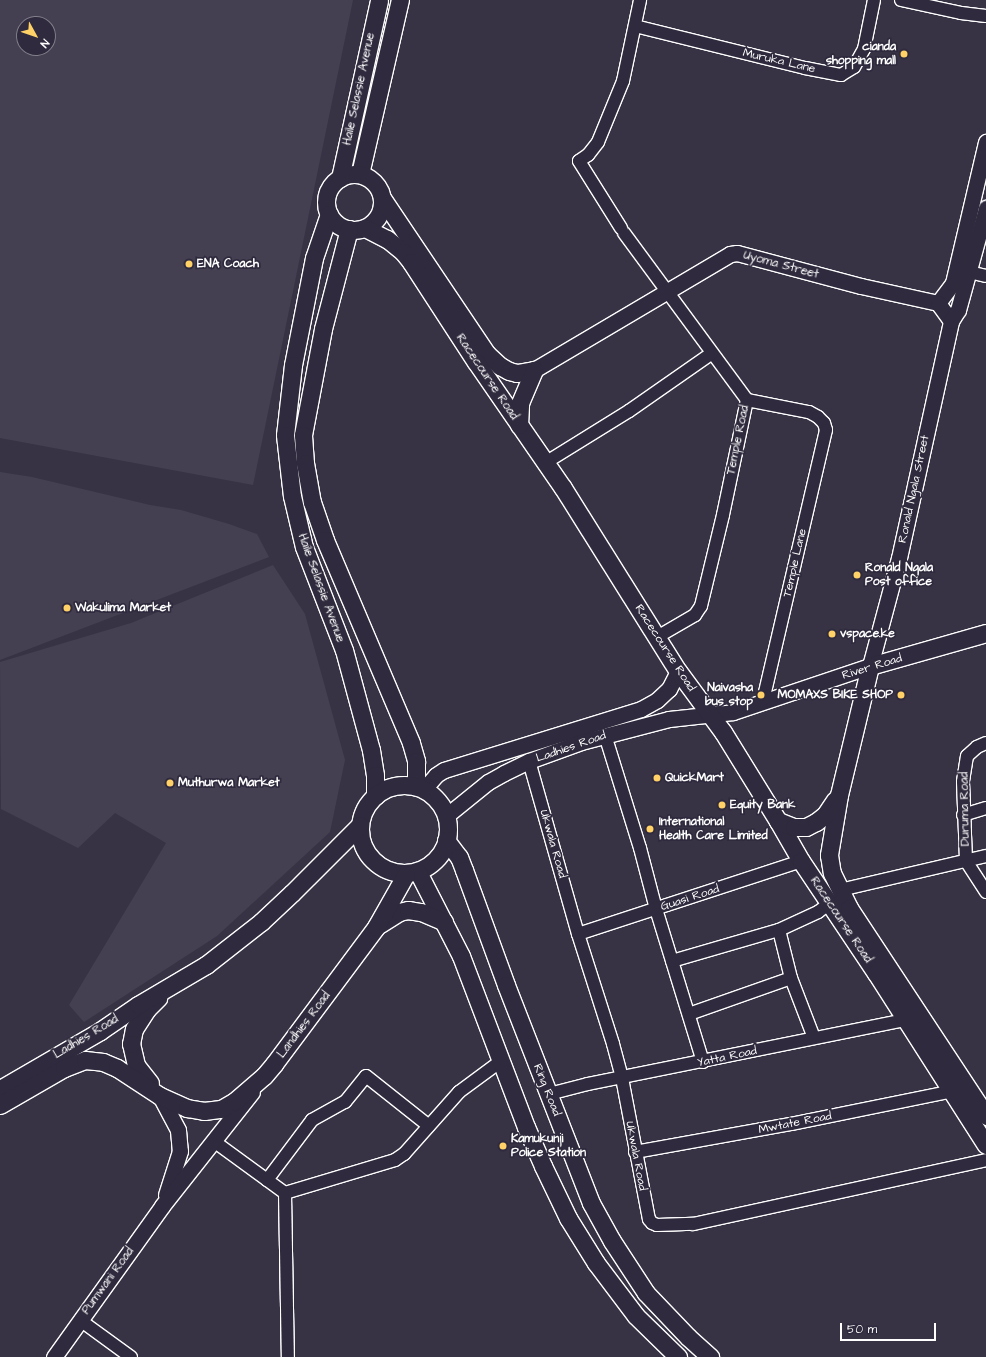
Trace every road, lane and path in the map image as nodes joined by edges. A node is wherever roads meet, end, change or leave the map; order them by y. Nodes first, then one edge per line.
1 (379, 0) edge
2 (400, 0) edge
3 (640, 0) edge
4 (874, 0) edge
5 (901, 0) edge
6 (986, 16) edge
7 (635, 26) junction
8 (986, 142) edge
9 (360, 174) junction
10 (340, 178) junction
11 (382, 198) junction
12 (986, 208) edge
13 (329, 214) junction
14 (357, 228) junction
15 (969, 272) junction
16 (986, 276) edge
17 (666, 292) junction
18 (938, 303) junction
19 (951, 321) junction
20 (712, 353) junction
21 (534, 370) junction
22 (747, 400) junction
23 (519, 425) junction
24 (546, 463) junction
25 (986, 633) edge
26 (657, 636) junction
27 (870, 666) junction
28 (678, 672) junction
29 (762, 704) junction
30 (712, 715) junction
31 (605, 735) junction
32 (986, 743) edge
33 (529, 761) junction
34 (420, 788) junction
35 (839, 795) junction
36 (375, 796) junction
37 (986, 808) edge
38 (963, 815) junction
39 (446, 816) junction
40 (778, 821) junction
41 (360, 824) junction
42 (446, 840) junction
43 (829, 855) joint
44 (986, 856) edge
45 (801, 861) junction
46 (966, 862) junction
47 (412, 873) junction
48 (840, 890) junction
49 (986, 892) edge
50 (830, 903) junction
51 (656, 909) junction
52 (444, 922) junction
53 (376, 927) junction
54 (779, 930) junction
55 (578, 934) junction
56 (672, 961) junction
57 (791, 978) junction
58 (171, 985) junction
59 (689, 1014) junction
60 (905, 1020) junction
61 (814, 1038) junction
62 (501, 1061) junction
63 (703, 1062) junction
64 (264, 1076) junction
65 (622, 1078) junction
66 (0, 1089) edge
67 (953, 1091) junction
68 (549, 1094) junction
69 (160, 1096) junction
70 (0, 1105) edge
71 (986, 1116) edge
72 (429, 1126) junction
73 (215, 1142) junction
74 (986, 1145) edge
75 (636, 1152) junction
76 (986, 1160) edge
77 (267, 1180) junction
78 (285, 1193) junction
79 (162, 1206) junction
80 (80, 1320) junction
81 (54, 1357) edge
82 (131, 1357) edge
83 (288, 1357) edge
84 (678, 1357) edge
85 (710, 1357) edge

1 - 10 main road, Haile Selassie Avenue
2 - 9 main road, Haile Selassie Avenue
3 - 7 street
4 - 7 street, Muruka Lane
5 - 6 street
7 - 17 street, Temple Road
8 - 18 street
9 - 10 main road
9 - 11 main road
10 - 13 main road, Haile Selassie Avenue
11 - 14 main road
11 - 21 main road
12 - 15 street, Ronald Ngala Street
13 - 14 main road
13 - 36 main road, Haile Selassie Avenue
14 - 23 main road, Racecourse Road
14 - 34 main road, Haile Selassie Avenue
15 - 16 street
15 - 19 street, Ronald Ngala Street
17 - 18 street, Uyoma Street
17 - 20 street, Temple Road
17 - 21 street, Uyoma Street
18 - 19 street
19 - 27 street, Ronald Ngala Street
20 - 22 street, Temple Road
20 - 24 street
21 - 23 main road
22 - 26 street, Temple Road
22 - 29 street, Temple Lane
23 - 24 main road, Racecourse Road
24 - 26 main road, Racecourse Road
25 - 27 main road, River Road
26 - 28 main road, Racecourse Road
27 - 29 street, River Road
27 - 35 main road, Ronald Ngala Street
28 - 30 main road, Racecourse Road
28 - 34 street, Ladhies Road
29 - 30 street, River Road
30 - 31 street, Ladhies Road
30 - 40 main road, Racecourse Road
31 - 33 street, Ladhies Road
31 - 51 street
32 - 38 street, Duruma Road
33 - 39 street, Ladhies Road
33 - 55 street, Ukwala Road
34 - 36 main road
34 - 39 main road
35 - 40 main road, Ronald Ngala Street
35 - 43 main road, Ronald Ngala Street
36 - 41 main road
37 - 38 street
38 - 46 street, Duruma Road
39 - 42 main road
40 - 45 main road, Racecourse Road
41 - 47 main road
41 - 58 main road
42 - 47 main road
42 - 68 main road, Ring Road
43 - 48 main road, Racecourse Road
44 - 46 street
45 - 50 main road, Racecourse Road
45 - 51 street, Guasi Road
46 - 48 street
46 - 49 street
47 - 52 main road
47 - 53 main road, Landhies Road
48 - 71 main road, Racecourse Road
50 - 54 street
50 - 60 main road, Racecourse Road
51 - 55 street, Guasi Road
51 - 56 street
52 - 53 main road
52 - 62 main road
53 - 64 main road, Landhies Road
54 - 56 street
54 - 57 street
55 - 65 street, Ukwala Road
56 - 59 street
57 - 59 street
57 - 61 street
58 - 66 main road, Ladhies Road
58 - 69 main road, Landhies Road
59 - 63 street
60 - 61 street, Yatta Road
60 - 67 main road, Racecourse Road
61 - 63 street, Yatta Road
62 - 72 street
62 - 84 main road
63 - 65 street, Yatta Road
64 - 69 main road, Landhies Road
64 - 73 street
65 - 68 street, Yatta Road
65 - 75 street, Ukwala Road
67 - 74 main road, Racecourse Road
67 - 75 street, Mwtate Road
68 - 85 main road, Ring Road
69 - 70 main road, Landhies Road
69 - 79 street
72 - 77 street
72 - 78 street
73 - 77 street
73 - 79 street
75 - 76 street, Ukwala Road
77 - 78 street
78 - 83 street
79 - 80 street, Pumwani Road
80 - 81 street, Pumwani Road
80 - 82 street

